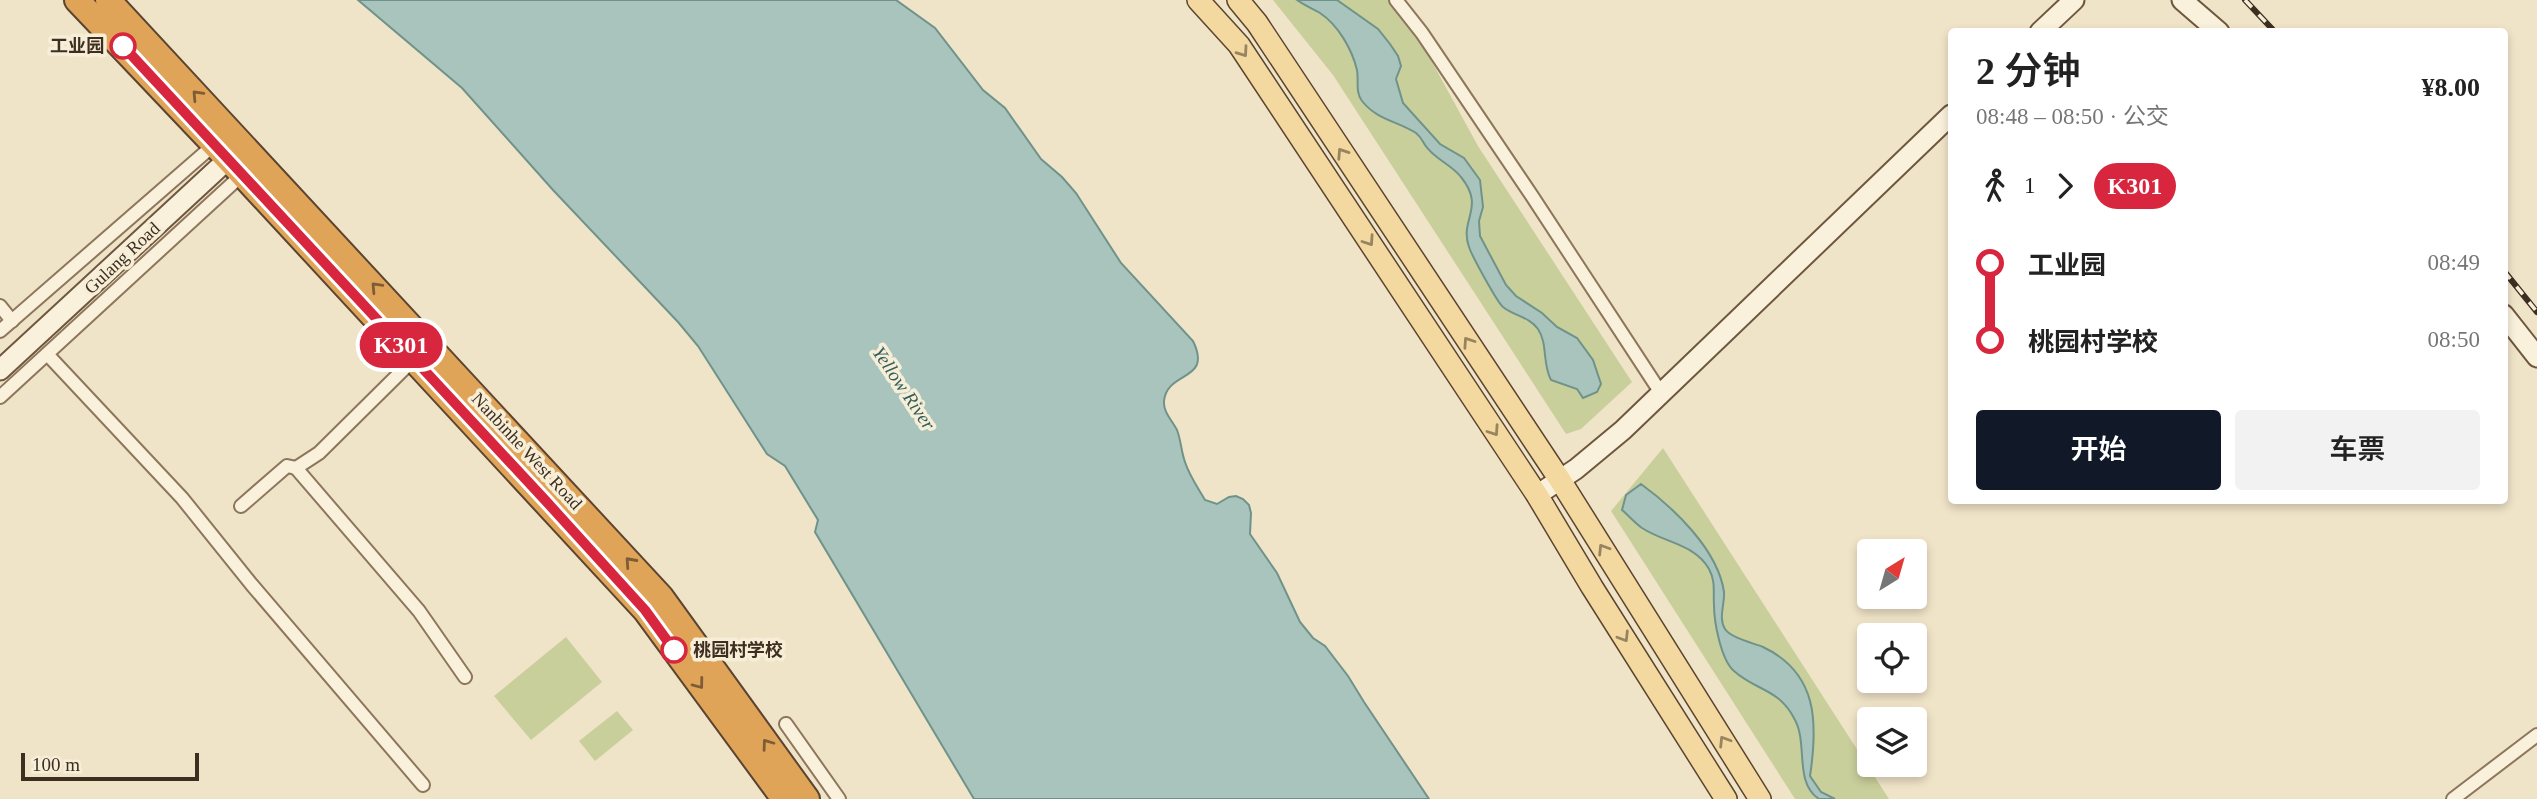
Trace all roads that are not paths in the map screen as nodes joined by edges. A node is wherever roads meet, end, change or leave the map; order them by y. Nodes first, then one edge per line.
1 (77, 0) edge
2 (108, 0) edge
3 (1198, 0) edge
4 (1238, 0) edge
5 (1396, 0) edge
6 (2074, 0) edge
7 (2182, 0) edge
8 (2044, 28) edge
9 (2214, 28) edge
10 (1948, 118) edge
11 (236, 152) junction
12 (0, 306) edge
13 (12, 320) junction
14 (2508, 320) edge
15 (0, 331) edge
16 (47, 354) junction
17 (2537, 357) edge
18 (414, 359) junction
19 (0, 370) edge
20 (1661, 393) junction
21 (0, 397) edge
22 (296, 468) junction
23 (1560, 480) junction
24 (1537, 495) junction
25 (241, 506) dead end
26 (465, 677) dead end
27 (786, 724) dead end
28 (2537, 735) edge
29 (423, 785) dead end
30 (800, 798) edge
31 (839, 799) edge
32 (1726, 799) edge
33 (1760, 799) edge
34 (2453, 799) edge

1 - 11 highway, Nanbinhe West Road
11 -> 2 highway, Nanbinhe West Road
3 -> 24 main road
23 -> 4 main road
5 - 20 street
6 - 8 street
7 - 9 street
10 - 20 street
11 - 13 street
11 - 16 street
11 - 18 highway, Nanbinhe West Road
11 - 19 street, Gulang Road
30 -> 11 highway, Nanbinhe West Road
12 - 13 street
13 - 15 street
14 - 17 street
16 - 21 street
16 - 29 street
18 - 22 street
18 -> 30 highway, Nanbinhe West Road
20 - 23 street
22 - 25 street
22 - 26 street
23 - 24 street
33 -> 23 main road
24 -> 32 main road
27 - 31 street
28 - 34 street

